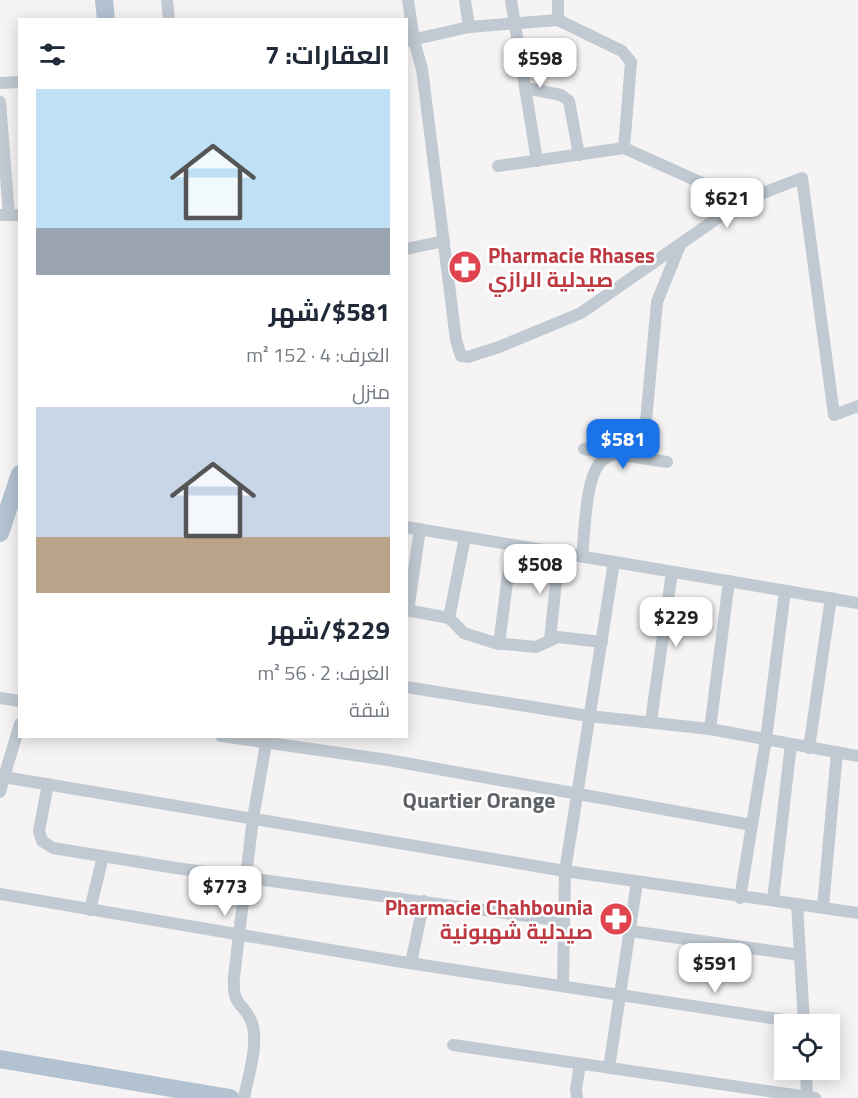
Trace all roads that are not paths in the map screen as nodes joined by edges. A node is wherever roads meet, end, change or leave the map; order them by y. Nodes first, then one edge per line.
1 (94, 0) edge
2 (104, 0) edge
3 (167, 0) edge
4 (408, 0) edge
5 (465, 0) edge
6 (511, 0) edge
7 (558, 0) edge
8 (96, 18) edge
9 (106, 18) edge
10 (169, 18) edge
11 (558, 20) junction
12 (514, 22) junction
13 (469, 27) junction
14 (410, 41) edge
15 (18, 82) edge
16 (0, 83) edge
17 (525, 88) junction
18 (0, 102) edge
19 (624, 148) junction
20 (579, 155) junction
21 (537, 161) junction
22 (498, 166) dead end
23 (742, 201) junction
24 (9, 215) edge
25 (444, 241) junction
26 (681, 244) junction
27 (408, 249) edge
28 (858, 406) edge
29 (584, 449) dead end
30 (613, 453) junction
31 (667, 462) dead end
32 (18, 480) edge
33 (408, 527) edge
34 (420, 529) junction
35 (0, 533) edge
36 (465, 537) junction
37 (512, 545) junction
38 (559, 553) junction
39 (582, 556) junction
40 (614, 562) junction
41 (672, 572) junction
42 (729, 581) junction
43 (785, 591) junction
44 (831, 598) junction
45 (858, 603) edge
46 (408, 604) edge
47 (408, 610) edge
48 (449, 618) junction
49 (550, 640) junction
50 (602, 642) junction
51 (499, 644) junction
52 (408, 687) edge
53 (0, 698) edge
54 (18, 701) edge
55 (589, 716) junction
56 (651, 721) junction
57 (710, 729) junction
58 (18, 731) edge
59 (244, 738) edge
60 (766, 739) junction
61 (266, 740) edge
62 (791, 744) junction
63 (809, 748) junction
64 (837, 752) junction
65 (858, 756) edge
66 (4, 777) junction
67 (48, 784) junction
68 (0, 792) edge
69 (577, 794) junction
70 (253, 818) junction
71 (752, 825) junction
72 (103, 856) junction
73 (565, 871) junction
74 (245, 878) junction
75 (637, 882) junction
76 (0, 894) edge
77 (740, 898) junction
78 (773, 900) junction
79 (424, 901) junction
80 (797, 904) junction
81 (823, 907) junction
82 (90, 910) junction
83 (858, 913) edge
84 (562, 921) junction
85 (630, 931) junction
86 (238, 934) junction
87 (800, 955) junction
88 (411, 963) junction
89 (562, 985) junction
90 (620, 994) junction
91 (803, 1014) edge
92 (774, 1019) edge
93 (453, 1046) dead end
94 (0, 1059) edge
95 (580, 1064) junction
96 (609, 1068) junction
97 (808, 1080) edge
98 (156, 1091) edge
99 (180, 1094) edge
100 (575, 1095) edge
101 (811, 1097) edge
102 (230, 1098) edge
103 (244, 1098) edge

1 - 8 main road
2 - 9 main road
3 - 10 street
4 - 14 street
5 - 13 street
6 - 12 street
7 - 11 street
11 - 12 street
11 - 19 street
12 - 13 street
12 - 17 street
13 - 14 street
14 - 25 street
15 - 16 street
17 - 20 street
17 - 21 street
18 - 24 street
19 - 20 street
19 - 23 street
20 - 21 street
21 - 22 street
23 - 26 street
23 - 28 street
25 - 26 street
25 - 27 street
26 - 30 street
29 - 30 street
30 - 31 street
30 - 39 street
32 - 35 main road
33 - 34 street
34 - 36 street
34 - 46 street
36 - 37 street
36 - 48 street
37 - 38 street
37 - 51 street
38 - 39 street
38 - 49 street
39 - 40 street
40 - 41 street
40 - 50 street
41 - 42 street
41 - 56 street
42 - 43 street
42 - 57 street
43 - 44 street
43 - 60 street
44 - 45 street
44 - 63 street
47 - 48 street
48 - 51 street
49 - 50 street
49 - 51 street
50 - 55 street
52 - 55 street
53 - 54 street
55 - 56 street
55 - 69 street
56 - 57 street
57 - 60 street
58 - 66 street
59 - 61 street
60 - 62 street
60 - 71 street
61 - 69 street
61 - 70 street
62 - 63 street
62 - 78 street
63 - 64 street
64 - 65 street
64 - 81 street
66 - 67 street
66 - 68 street
67 - 70 street
67 - 72 street
69 - 71 street
69 - 73 street
70 - 73 street
70 - 74 street
71 - 77 street
72 - 74 street
72 - 82 street
73 - 75 street
73 - 84 street
74 - 79 street
74 - 86 street
75 - 77 street
75 - 85 street
76 - 82 street
77 - 78 street
78 - 80 street
79 - 84 street
79 - 88 street
80 - 81 street
80 - 87 street
81 - 83 street
82 - 86 street
84 - 89 street
85 - 87 street
85 - 90 street
86 - 88 street
86 - 103 street
87 - 91 street
88 - 89 street
89 - 90 street
90 - 92 street
90 - 96 street
93 - 95 street
94 - 98 main road
95 - 96 street
95 - 100 street
96 - 101 street
97 - 101 street
98 - 99 main road
99 - 102 main road

